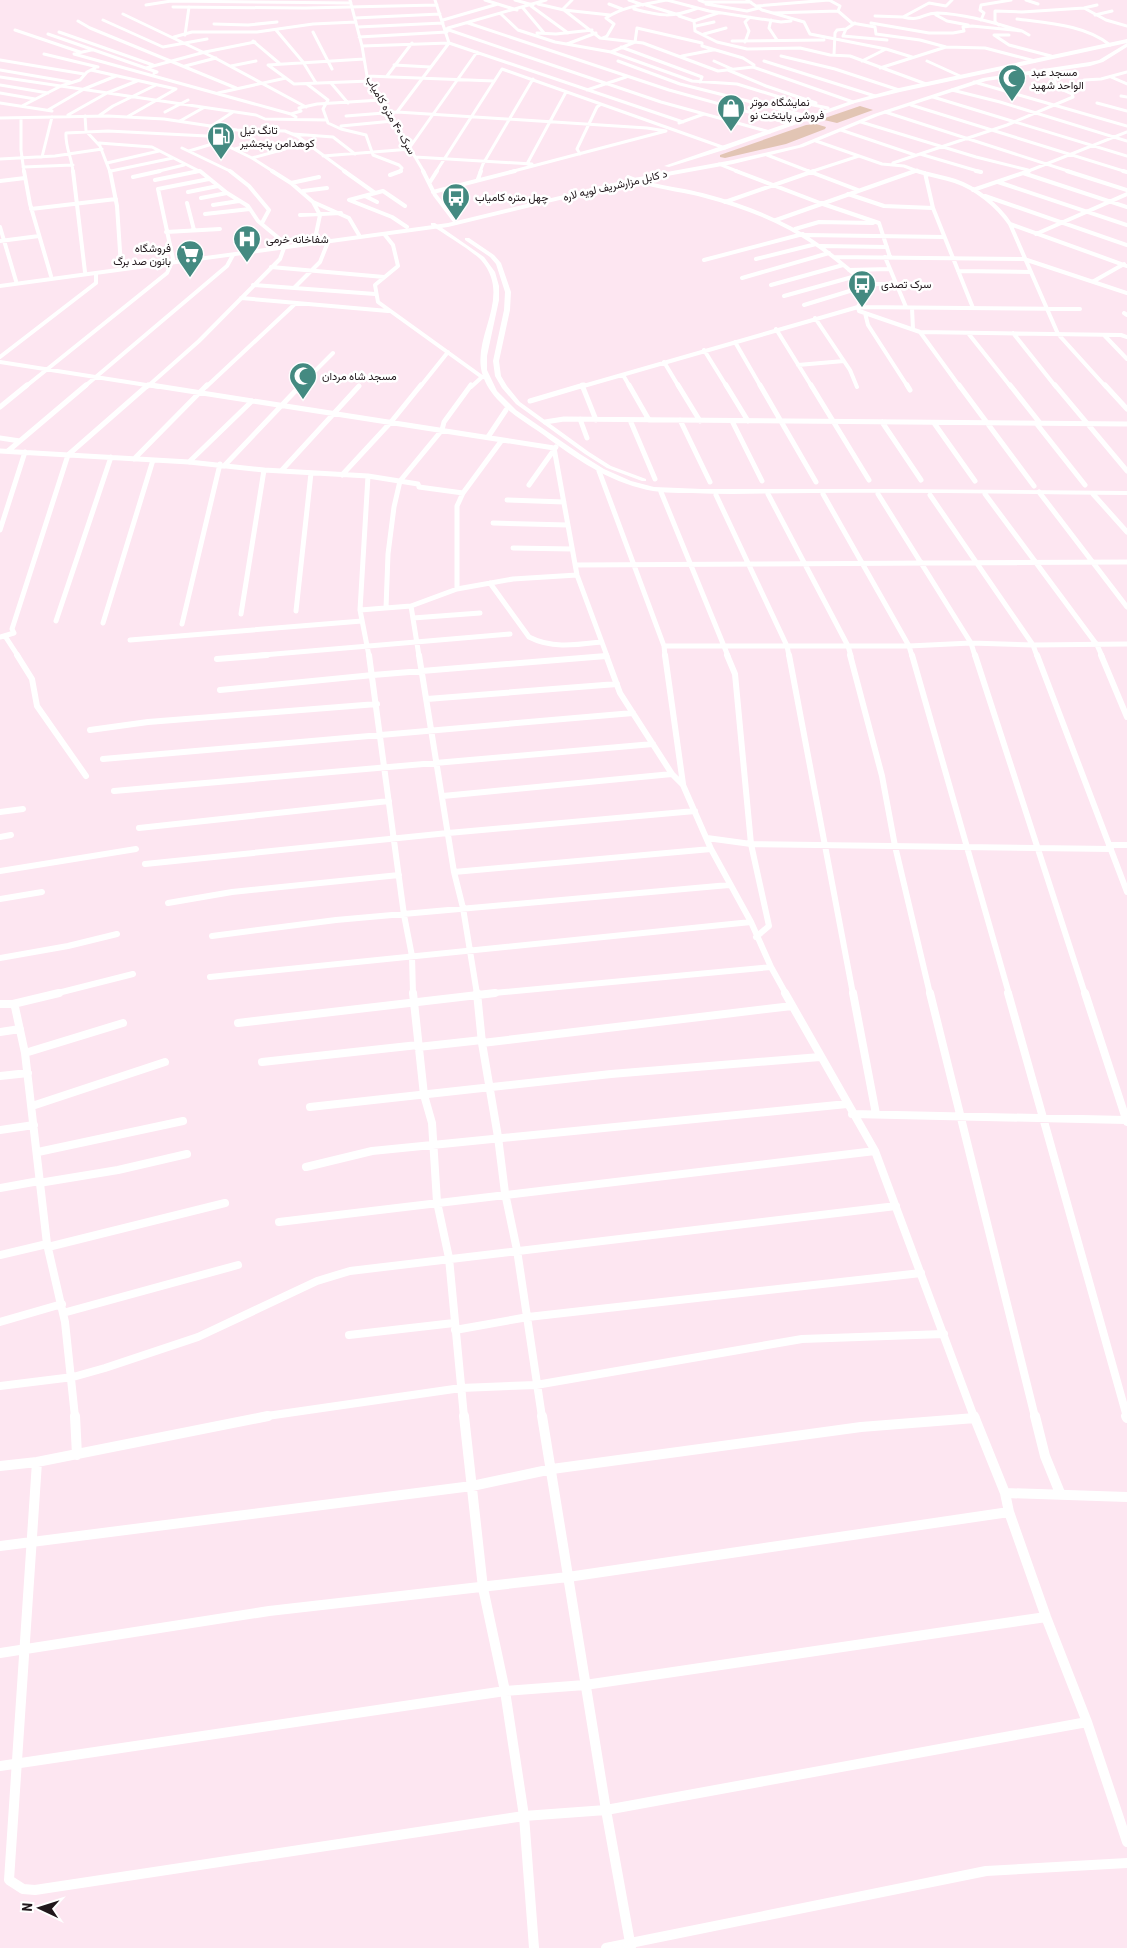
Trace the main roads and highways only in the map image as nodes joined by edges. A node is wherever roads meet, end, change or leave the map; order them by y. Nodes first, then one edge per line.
1 (1125, 44) edge
2 (631, 178) junction
3 (440, 225) junction
4 (285, 246) junction
5 (172, 262) junction
6 (0, 285) edge
7 (1127, 487) edge
8 (849, 488) junction
9 (1127, 493) edge

1 - 2 highway, د کابل مزارشریف لویه لاره
1 - 2 highway, د کابل مزارشریف لویه لاره
2 - 3 highway, د کابل مزارشریف لویه لاره
2 - 3 highway, د کابل مزارشریف لویه لاره
3 - 4 highway, د کابل مزارشریف لویه لاره
3 - 4 highway, د کابل مزارشریف لویه لاره
3 - 8 main road
3 - 8 main road
4 - 5 highway, د کابل مزارشریف لویه لاره
4 - 5 highway, د کابل مزارشریف لویه لاره
5 - 6 highway, د کابل مزارشریف لویه لاره
5 - 6 highway, د کابل مزارشریف لویه لاره
7 - 8 main road
8 - 9 main road

